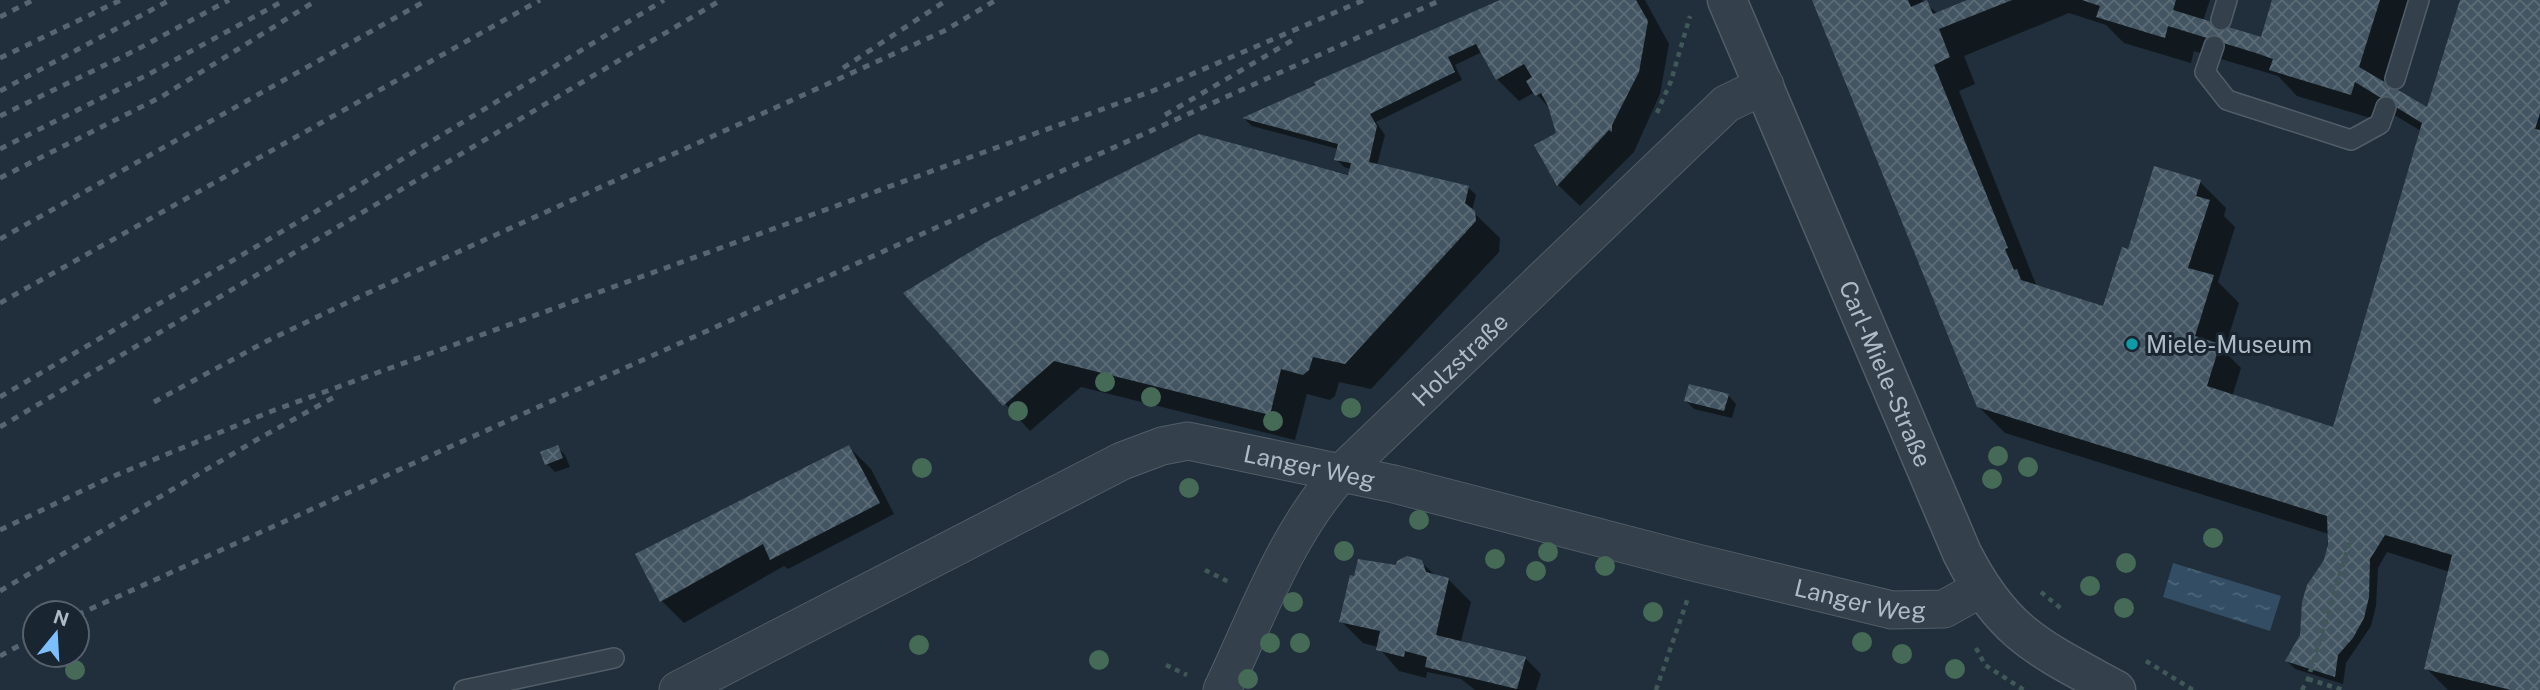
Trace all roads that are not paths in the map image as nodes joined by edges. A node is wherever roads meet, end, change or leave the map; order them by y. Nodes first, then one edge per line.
1 (1727, 0) edge
2 (2228, 0) edge
3 (2419, 0) edge
4 (2221, 20) dead end
5 (2214, 47) dead end
6 (2395, 79) dead end
7 (1765, 85) junction
8 (2386, 107) dead end
9 (1340, 473) junction
10 (1980, 589) junction
11 (614, 658) dead end
12 (1209, 684) edge
13 (464, 690) edge
14 (678, 690) edge
15 (2116, 690) edge

1 - 7 street, Carl-Miele-Straße
2 - 4 lane
3 - 6 lane
5 - 8 lane
7 - 9 street, Holzstraße
7 - 10 street, Carl-Miele-Straße
9 - 10 street, Langer Weg
9 - 12 street, Holzstraße
9 - 14 street, Langer Weg
10 - 15 street, Carl-Miele-Straße
11 - 13 lane

